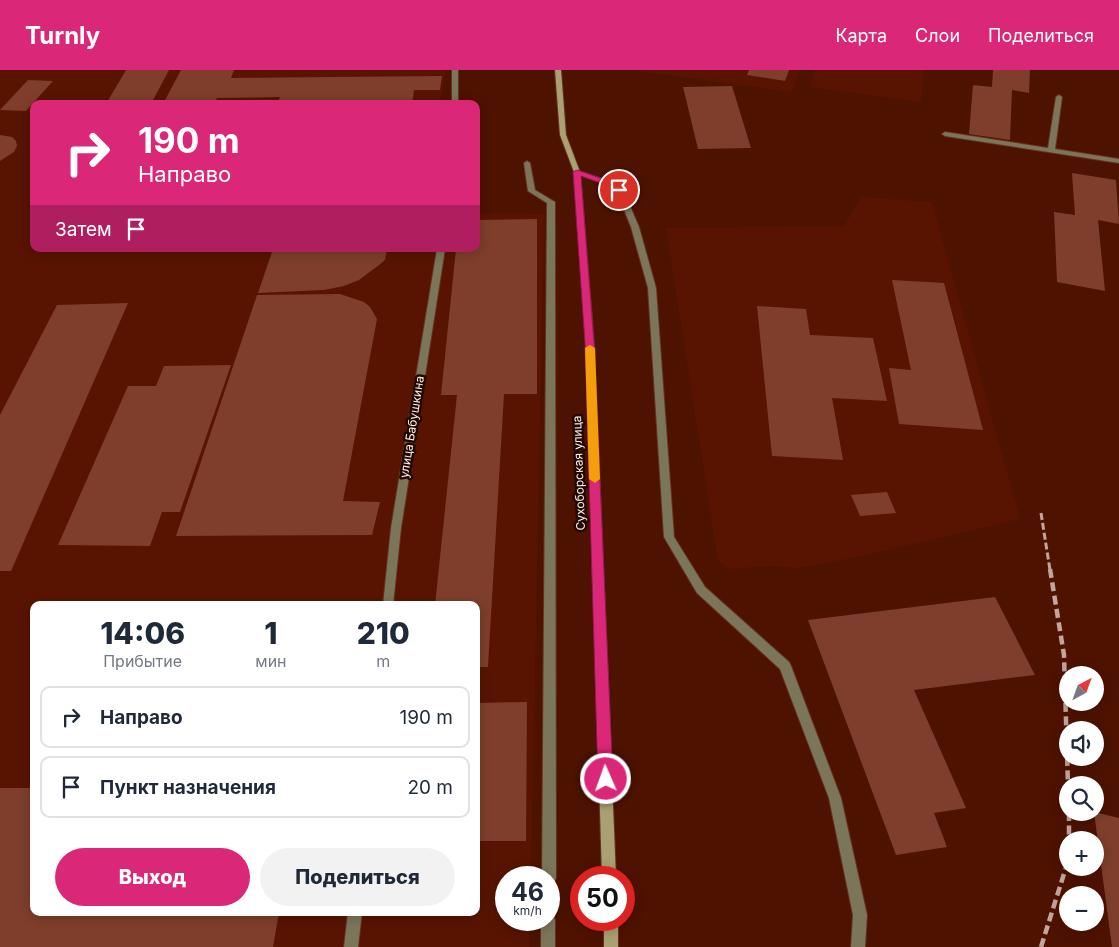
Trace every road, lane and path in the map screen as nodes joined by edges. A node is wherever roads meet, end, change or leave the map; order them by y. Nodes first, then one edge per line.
1 (455, 70) edge
2 (558, 70) edge
3 (1059, 97) dead end
4 (455, 100) edge
5 (945, 134) dead end
6 (1050, 151) junction
7 (1119, 161) edge
8 (527, 163) dead end
9 (577, 172) junction
10 (441, 252) edge
11 (388, 601) edge
12 (548, 866) edge
13 (609, 866) edge
14 (355, 916) edge
15 (548, 931) edge
16 (611, 931) edge
17 (351, 947) edge
18 (548, 947) edge
19 (612, 947) edge
20 (858, 947) edge

1 - 4 street
2 - 9 main road, Сухоборская улица
3 - 6 street
5 - 6 street
6 - 7 street
8 - 12 street
9 - 13 main road, Сухоборская улица
9 - 20 street
10 - 11 street, улица Бабушкина
14 - 17 street
15 - 18 street
16 - 19 main road

